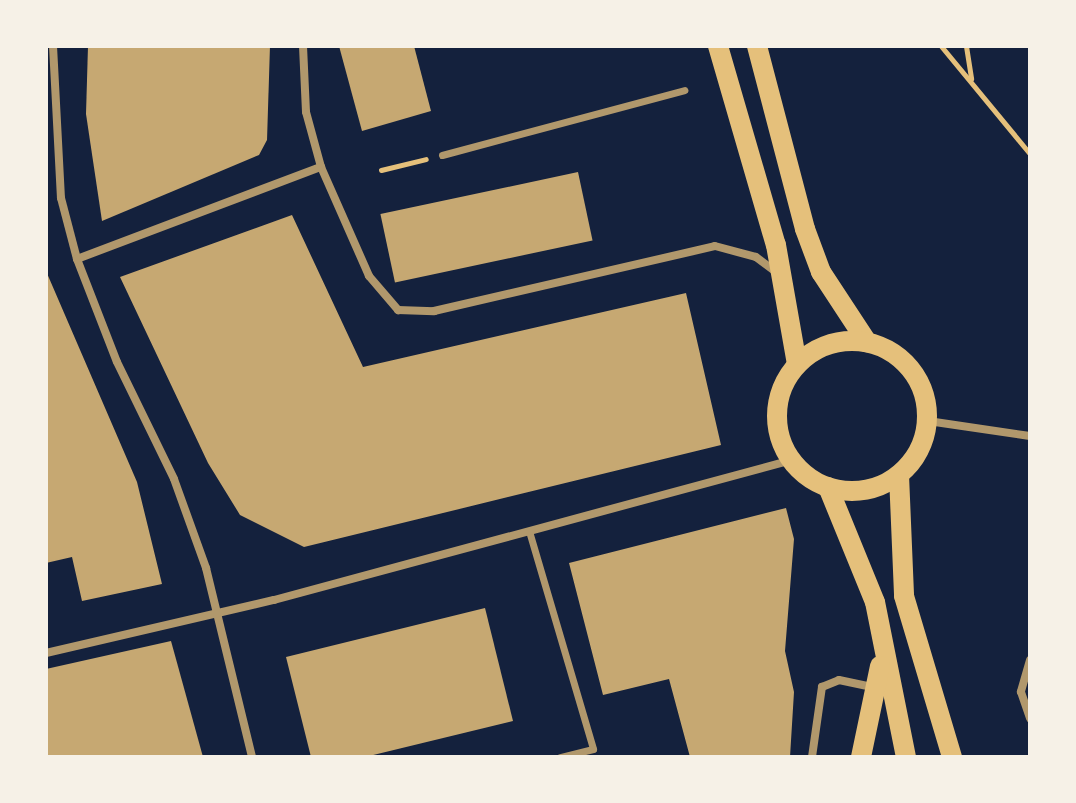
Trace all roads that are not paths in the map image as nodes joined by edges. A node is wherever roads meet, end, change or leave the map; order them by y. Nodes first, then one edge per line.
1 (53, 46) edge
2 (303, 46) edge
3 (718, 46) edge
4 (757, 46) edge
5 (684, 90) dead end
6 (442, 155) road end
7 (321, 167) junction
8 (77, 259) junction
9 (784, 279) junction
10 (867, 342) junction
11 (797, 364) junction
12 (928, 421) junction
13 (1030, 436) edge
14 (792, 460) junction
15 (899, 475) junction
16 (828, 487) junction
17 (529, 531) junction
18 (215, 613) junction
19 (882, 650) junction
20 (46, 653) edge
21 (1030, 660) edge
22 (878, 688) junction
23 (1030, 718) edge
24 (252, 757) edge
25 (560, 757) edge
26 (812, 757) edge
27 (861, 757) edge
28 (906, 757) edge
29 (952, 757) edge

1 - 8 street
2 - 7 street
3 - 9 main road
4 - 10 main road
5 - 6 street
7 - 8 street
7 - 9 street
8 - 18 street
9 - 11 main road
10 - 11 main road
10 - 12 main road
11 - 14 main road
12 - 13 street
12 - 15 main road
14 - 16 main road
14 - 17 street
15 - 16 main road
15 - 29 main road
16 - 19 main road
17 - 18 street
17 - 25 street
18 - 20 street
18 - 24 street
19 - 22 main road
19 - 28 main road
21 - 23 street
22 - 26 street
22 - 27 main road

